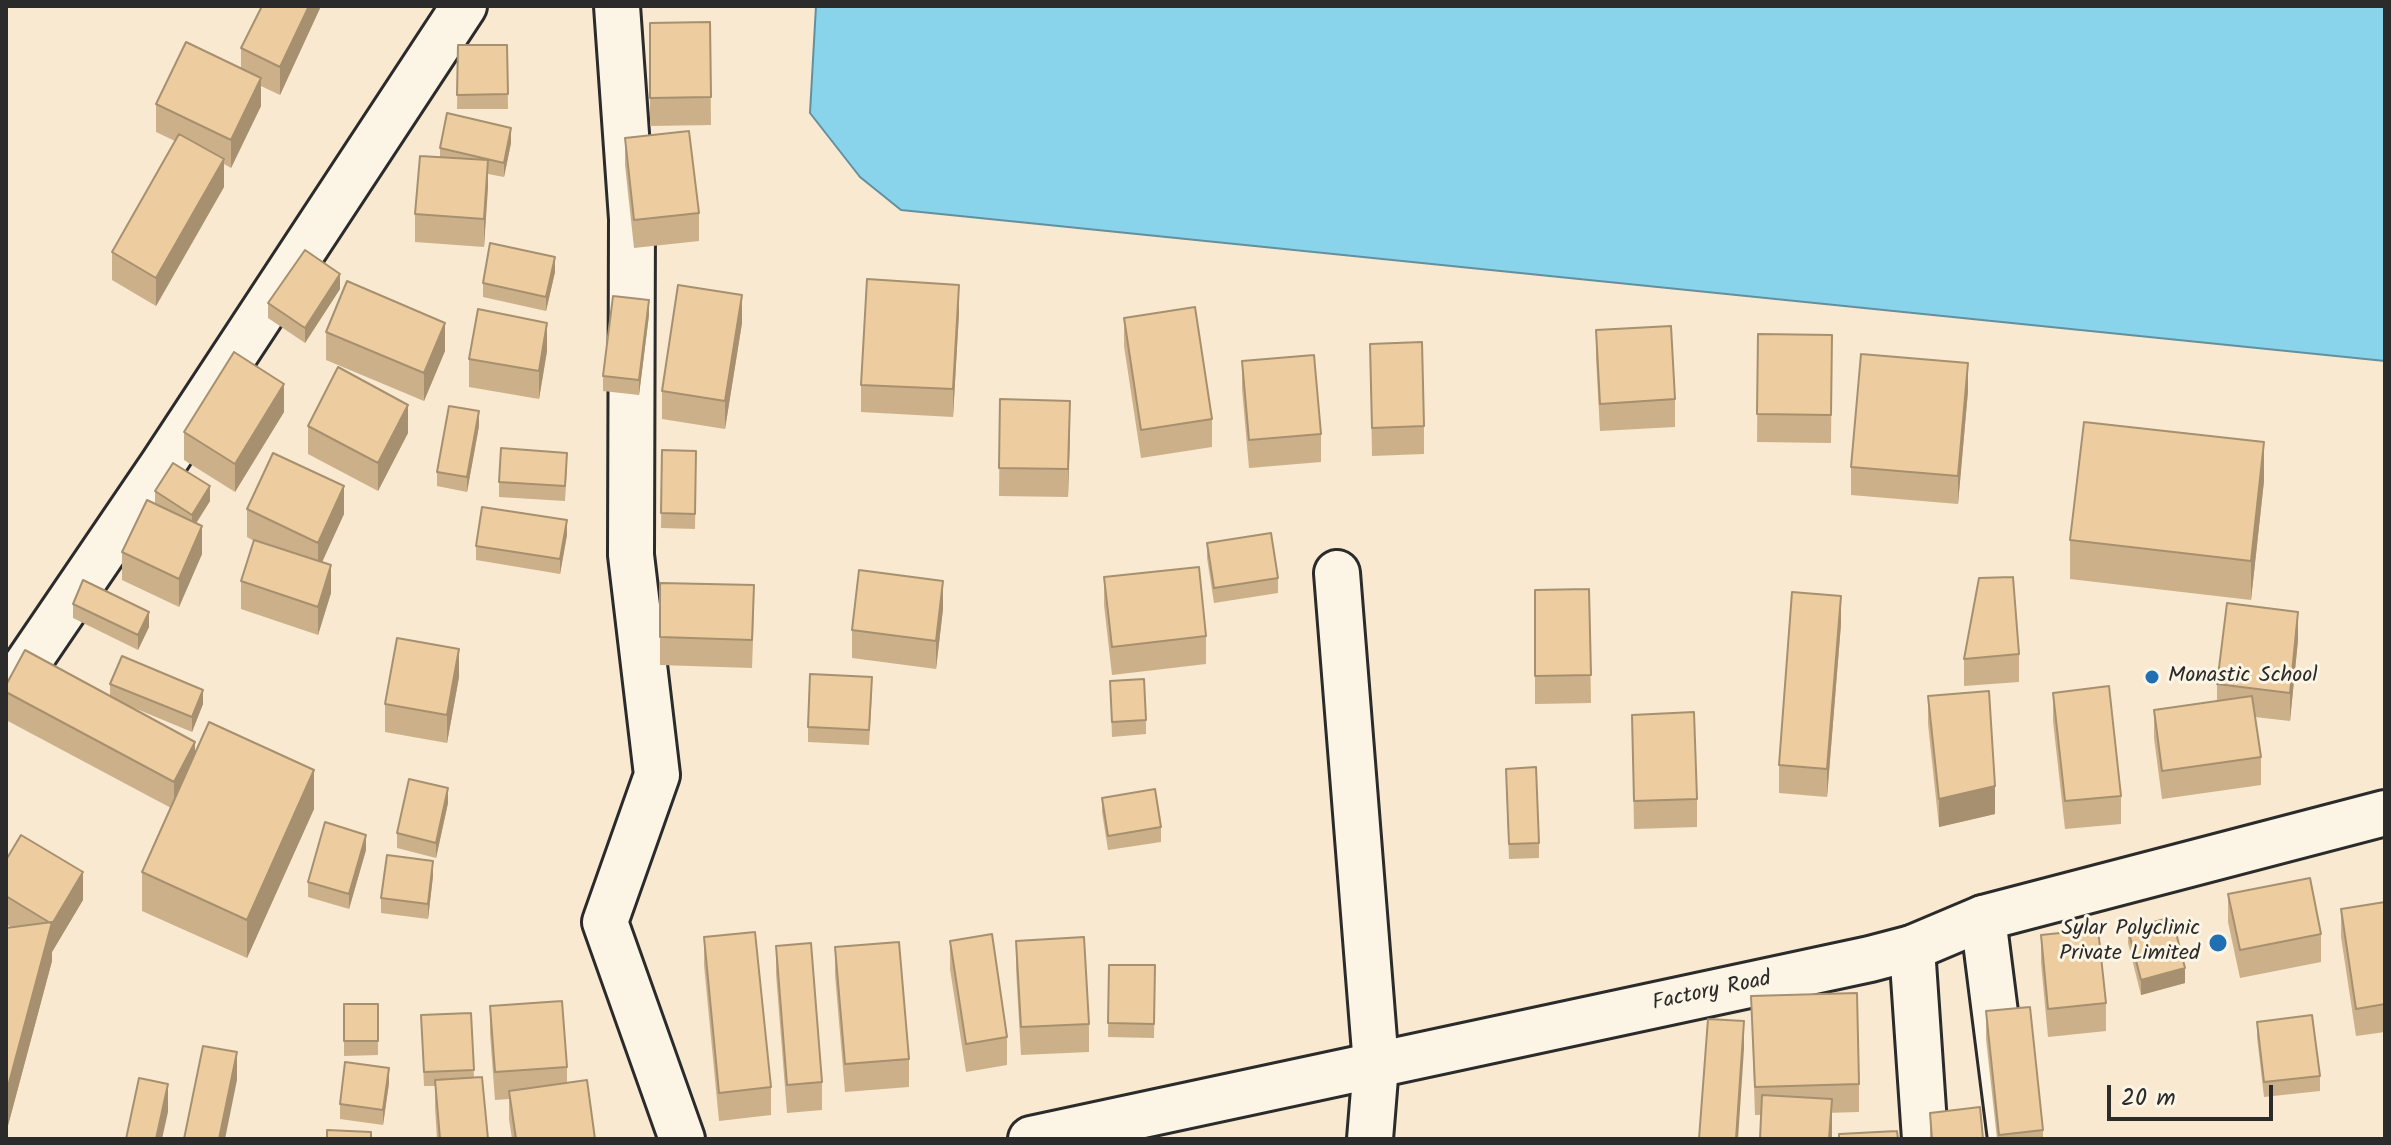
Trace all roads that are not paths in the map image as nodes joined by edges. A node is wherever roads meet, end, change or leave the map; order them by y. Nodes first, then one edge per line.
1 (464, 6) edge
2 (617, 6) edge
3 (1337, 573) dead end
4 (6, 695) edge
5 (2385, 813) edge
6 (1983, 918) junction
7 (1912, 948) junction
8 (1376, 1065) junction
9 (682, 1139) edge
10 (1031, 1139) edge
11 (1370, 1139) edge
12 (1925, 1139) edge
13 (2011, 1139) edge

1 - 4 street
2 - 9 street
3 - 8 street
5 - 6 street, Factory Road
6 - 7 street, Factory Road
6 - 13 street
7 - 8 street, Factory Road
7 - 12 street
8 - 10 street, Factory Road
8 - 11 street

